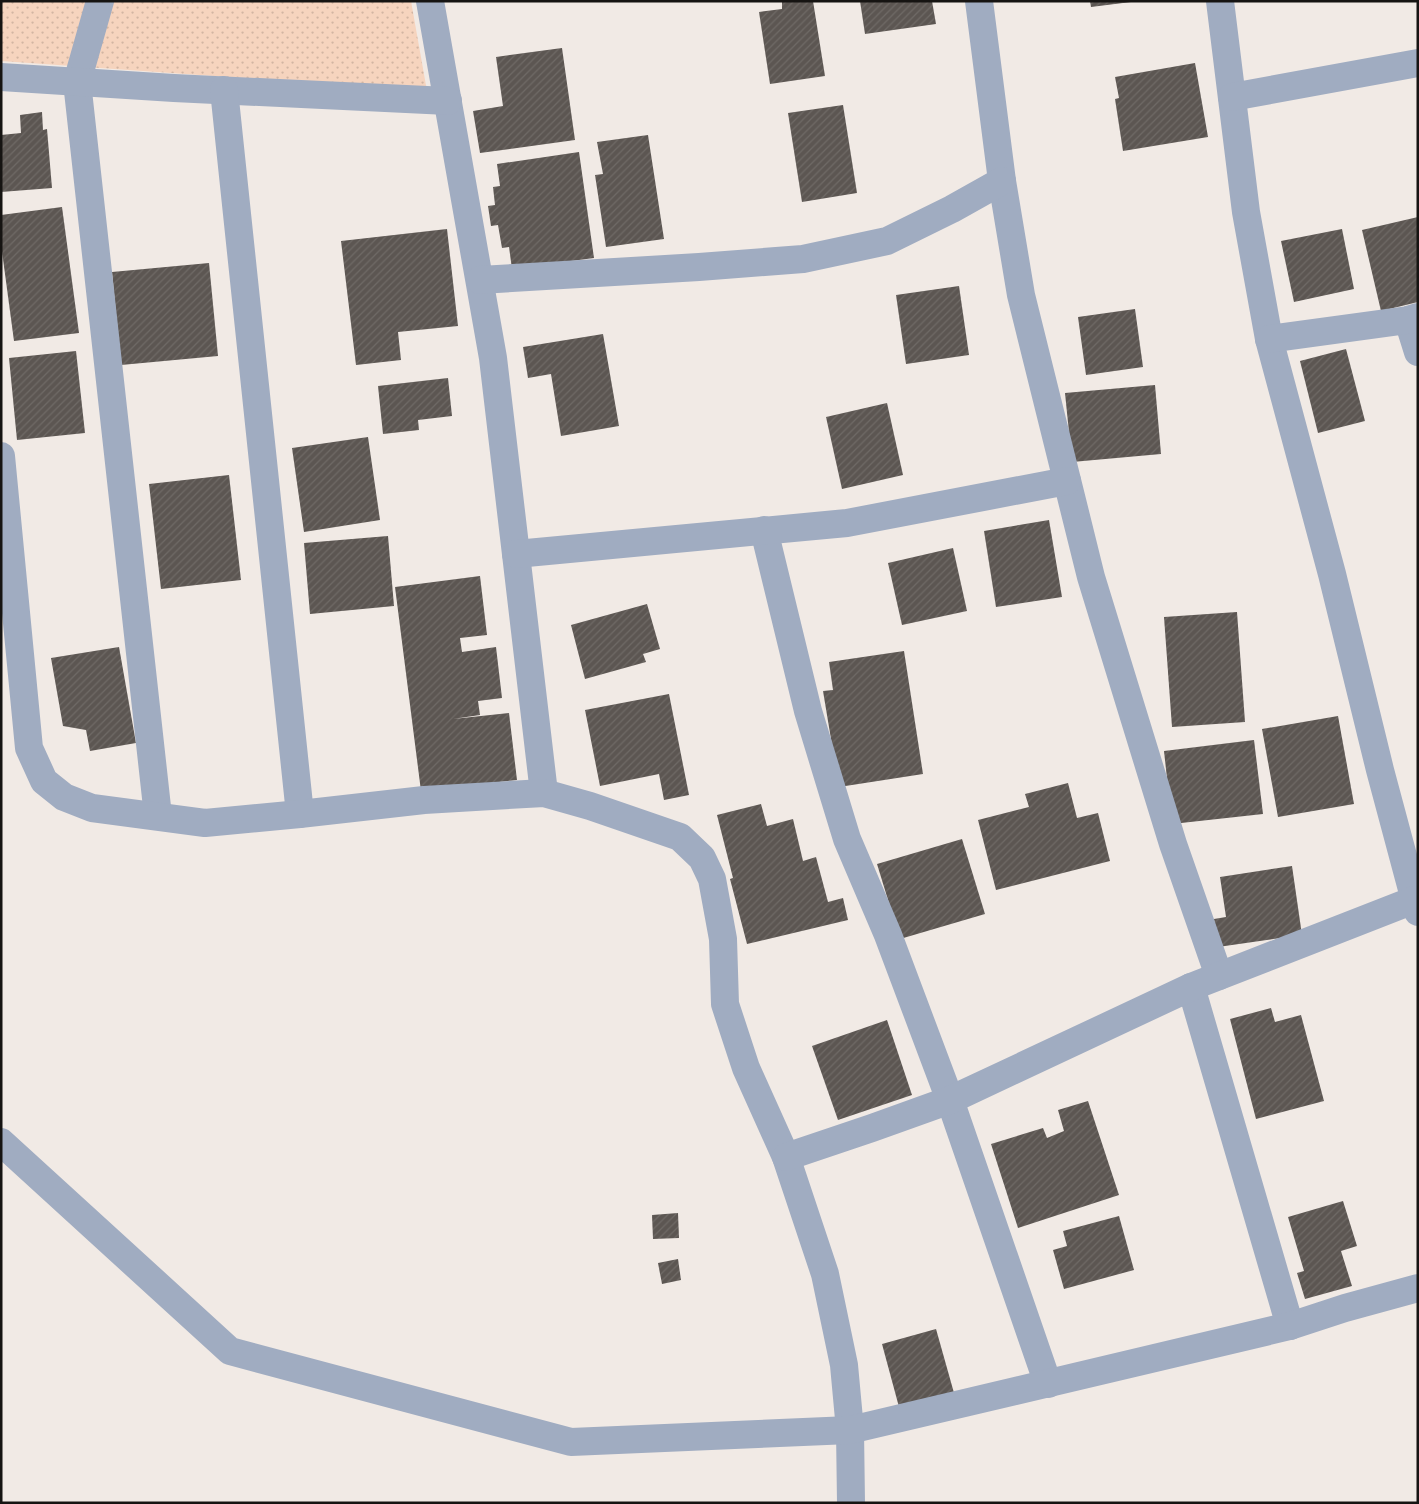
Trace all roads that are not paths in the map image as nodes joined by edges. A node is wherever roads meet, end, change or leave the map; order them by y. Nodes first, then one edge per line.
1 (100, 1) edge
2 (430, 1) edge
3 (979, 1) edge
4 (1220, 1) edge
5 (1418, 63) edge
6 (1, 77) edge
7 (77, 82) junction
8 (224, 90) junction
9 (1232, 98) junction
10 (448, 101) junction
11 (1002, 181) junction
12 (480, 280) junction
13 (1413, 318) edge
14 (1269, 339) junction
15 (1418, 352) edge
16 (1, 456) edge
17 (1067, 481) junction
18 (764, 530) junction
19 (516, 554) junction
20 (544, 793) junction
21 (300, 814) junction
22 (158, 816) junction
23 (1411, 863) edge
24 (1416, 906) edge
25 (1219, 976) junction
26 (1191, 987) junction
27 (950, 1100) junction
28 (1, 1142) edge
29 (786, 1157) junction
30 (1418, 1288) edge
31 (1290, 1326) junction
32 (1048, 1384) junction
33 (850, 1430) junction
34 (851, 1503) edge

1 - 7 street
2 - 10 street
3 - 11 street
4 - 9 street
5 - 9 street
6 - 7 street
7 - 8 street
7 - 22 street
8 - 10 street
8 - 21 street
9 - 14 street
10 - 12 street
11 - 12 street
11 - 17 street
12 - 19 street
13 - 14 street
13 - 15 street
14 - 23 street
16 - 22 street
17 - 18 street
17 - 25 street
18 - 19 street
18 - 27 street
19 - 20 street
20 - 21 street
20 - 29 street
21 - 22 street
23 - 24 street
24 - 25 street
25 - 26 street
26 - 27 street
26 - 31 street
27 - 29 street
27 - 32 street
28 - 33 street
29 - 33 street
30 - 31 street
31 - 32 street
32 - 33 street
33 - 34 street

